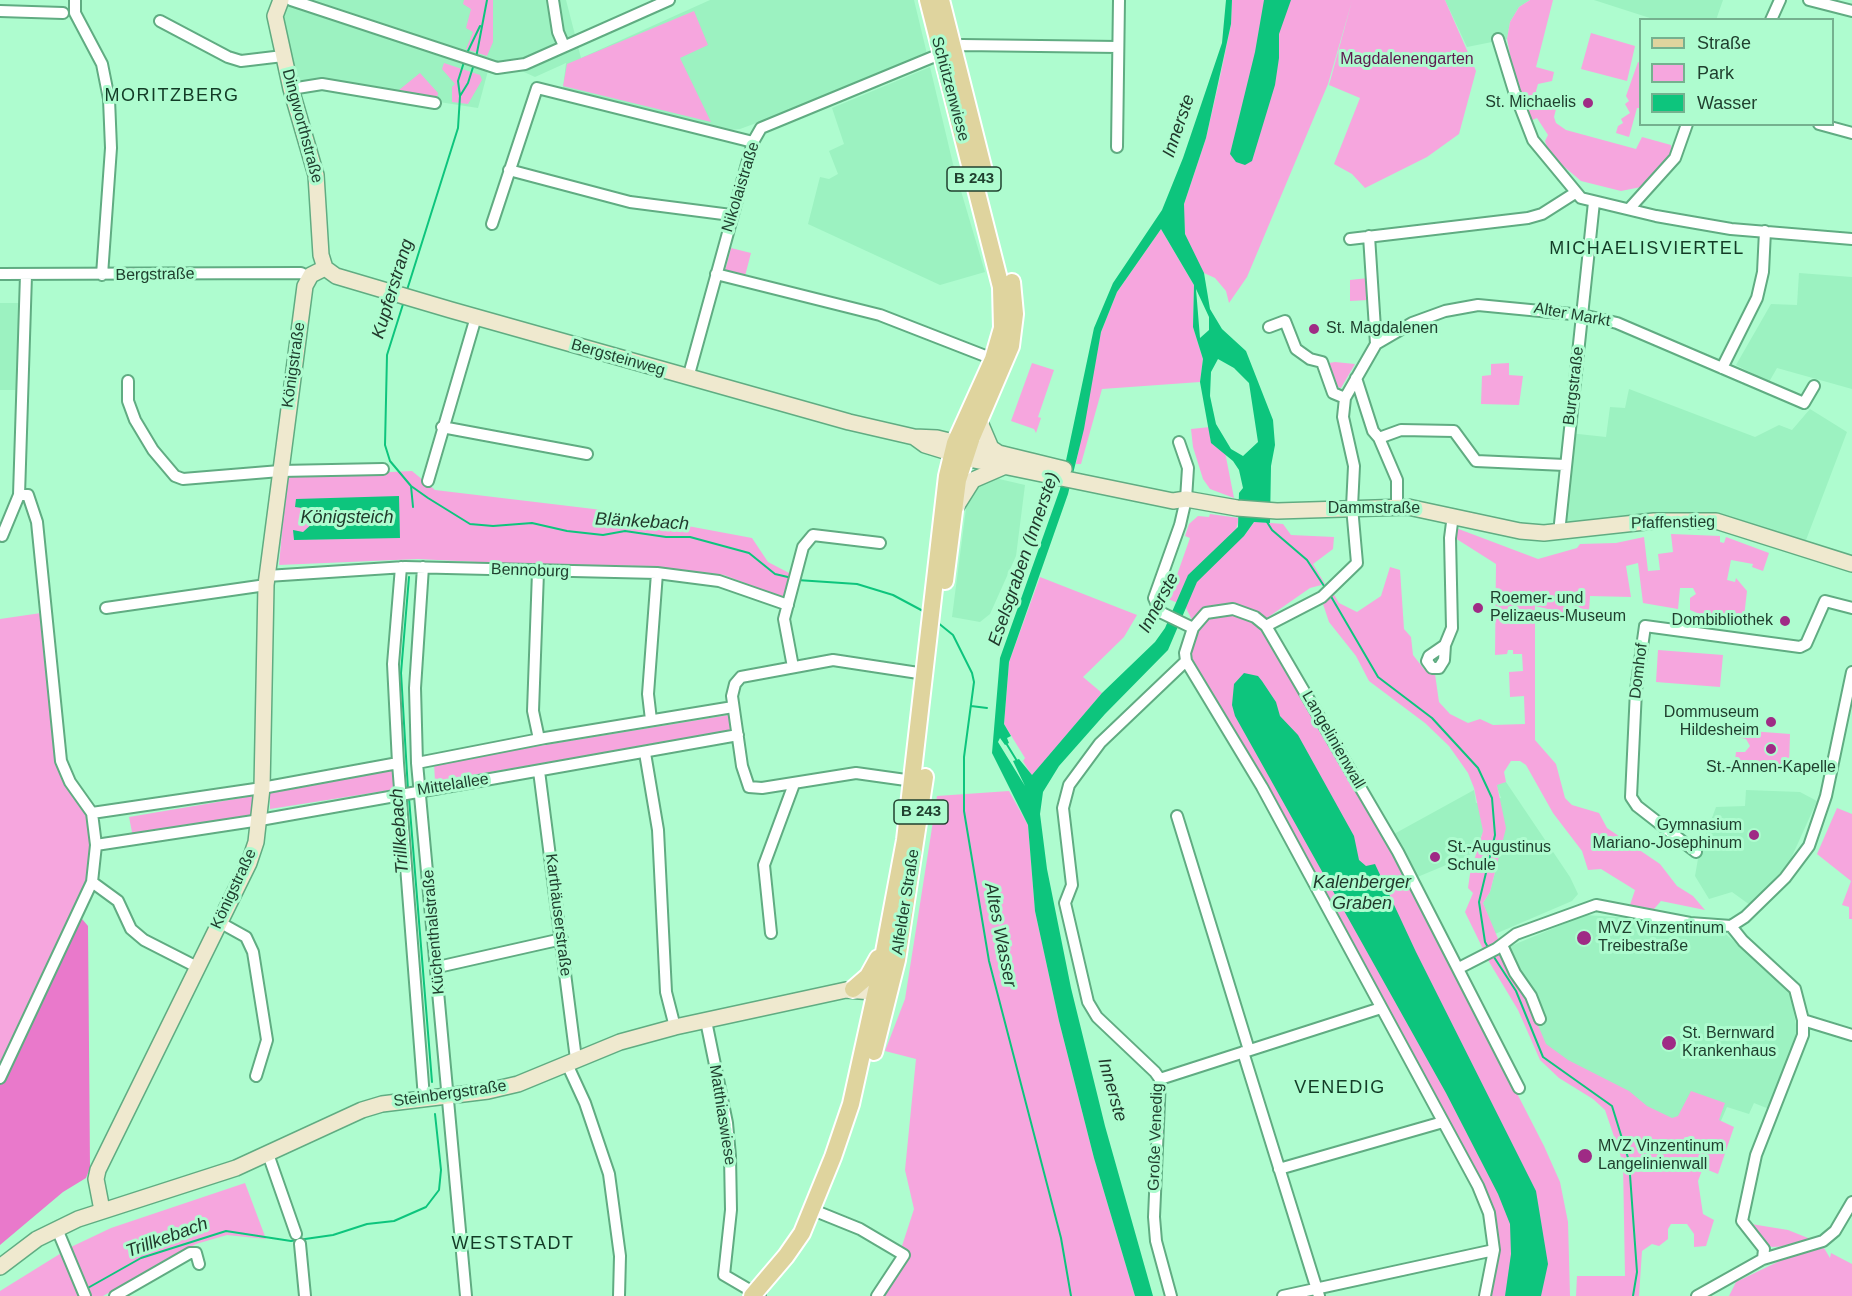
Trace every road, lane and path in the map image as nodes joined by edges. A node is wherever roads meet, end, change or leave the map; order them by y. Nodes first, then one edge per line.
1 (75, 0) edge
2 (281, 0) edge
3 (291, 0) edge
4 (553, 0) edge
5 (669, 0) edge
6 (928, 0) edge
7 (941, 0) edge
8 (1119, 0) edge
9 (1780, 0) edge
10 (1809, 0) edge
11 (0, 11) edge
12 (1852, 11) edge
13 (63, 12) dead end
14 (1772, 18) edge
15 (160, 21) dead end
16 (1498, 39) dead end
17 (564, 46) junction
18 (1118, 47) junction
19 (946, 50) junction
20 (283, 56) junction
21 (291, 89) junction
22 (435, 103) dead end
23 (1686, 126) edge
24 (1826, 126) edge
25 (1852, 133) edge
26 (753, 142) junction
27 (1117, 147) dead end
28 (509, 170) junction
29 (1575, 193) junction
30 (1594, 202) junction
31 (1629, 209) junction
32 (731, 215) junction
33 (492, 224) dead end
34 (1765, 231) junction
35 (1369, 236) junction
36 (1350, 239) dead end
37 (1852, 239) edge
38 (325, 268) junction
39 (0, 274) edge
40 (716, 274) junction
41 (26, 275) junction
42 (102, 275) junction
43 (309, 277) junction
44 (1582, 315) junction
45 (476, 317) junction
46 (1269, 327) dead end
47 (1376, 344) junction
48 (993, 359) junction
49 (1722, 368) junction
50 (688, 378) junction
51 (1356, 378) junction
52 (128, 381) dead end
53 (1814, 386) dead end
54 (1345, 399) junction
55 (979, 420) junction
56 (442, 427) junction
57 (1379, 438) junction
58 (1179, 442) dead end
59 (960, 450) junction
60 (587, 453) dead end
61 (1001, 461) junction
62 (1565, 465) junction
63 (383, 469) dead end
64 (280, 471) junction
65 (428, 481) dead end
66 (19, 495) junction
67 (1186, 499) junction
68 (1352, 507) junction
69 (1397, 507) junction
70 (953, 512) junction
71 (1453, 515) junction
72 (1559, 533) junction
73 (2, 536) dead end
74 (880, 543) dead end
75 (1852, 564) edge
76 (401, 567) junction
77 (423, 567) junction
78 (538, 572) junction
79 (657, 573) junction
80 (266, 580) junction
81 (788, 605) junction
82 (106, 608) dead end
83 (1852, 608) edge
84 (936, 620) junction
85 (1190, 626) junction
86 (1266, 626) junction
87 (1445, 645) dead end
88 (1186, 661) junction
89 (793, 667) junction
90 (1852, 672) edge
91 (925, 674) junction
92 (1851, 684) edge
93 (733, 707) junction
94 (651, 720) junction
95 (738, 735) junction
96 (539, 739) junction
97 (645, 753) junction
98 (398, 763) junction
99 (417, 763) junction
100 (539, 771) junction
101 (913, 781) junction
102 (794, 784) junction
103 (262, 788) junction
104 (421, 791) junction
105 (400, 794) junction
106 (92, 813) junction
107 (1177, 816) dead end
108 (260, 820) junction
109 (96, 845) junction
110 (1696, 852) dead end
111 (92, 882) junction
112 (219, 922) junction
113 (1731, 926) junction
114 (771, 933) dead end
115 (562, 939) junction
116 (886, 941) junction
117 (1499, 947) junction
118 (197, 967) junction
119 (438, 967) junction
120 (1459, 968) junction
121 (853, 990) junction
122 (882, 992) junction
123 (1381, 1008) junction
124 (1540, 1019) dead end
125 (1803, 1020) junction
126 (706, 1021) junction
127 (675, 1027) junction
128 (1852, 1035) edge
129 (1246, 1051) junction
130 (572, 1062) junction
131 (256, 1076) dead end
132 (0, 1078) edge
133 (1160, 1079) junction
134 (1519, 1088) dead end
135 (447, 1096) junction
136 (424, 1098) junction
137 (1443, 1122) junction
138 (268, 1154) junction
139 (1280, 1169) junction
140 (1852, 1206) edge
141 (102, 1210) junction
142 (816, 1211) junction
143 (57, 1229) junction
144 (1494, 1250) junction
145 (1764, 1254) junction
146 (200, 1264) dead end
147 (0, 1267) edge
148 (1318, 1292) edge
149 (758, 1295) edge
150 (85, 1296) edge
151 (115, 1296) edge
152 (305, 1296) edge
153 (466, 1296) edge
154 (620, 1296) edge
155 (877, 1296) edge
156 (1171, 1296) edge
157 (1283, 1296) edge
158 (1485, 1296) edge
159 (1697, 1296) edge

1 - 42 street
2 - 20 street, Dingworthstraße
3 - 17 street
4 - 17 street
5 - 17 street
6 - 19 main road, Schützenwiese / B 243
7 - 19 main road, Schützenwiese / B 243
8 - 18 street
9 - 14 street
10 - 12 street
11 - 13 street
15 - 20 street
16 - 29 street
18 - 19 street, Nikolaistraße
18 - 27 street
19 - 26 street, Nikolaistraße
19 - 48 main road, Schützenwiese / B 243
19 - 55 main road, Schützenwiese / B 243
20 - 21 street, Dingworthstraße
21 - 22 street
21 - 38 street, Dingworthstraße
23 - 31 street
24 - 25 street
26 - 28 street
26 - 32 street, Nikolaistraße
28 - 32 street
28 - 33 street
29 - 30 street
29 - 35 street
30 - 31 street
30 - 44 street, Burgstraße
31 - 34 street
32 - 40 street, Nikolaistraße
34 - 37 street
34 - 49 street
35 - 36 street
35 - 47 street
38 - 43 street
38 - 45 street, Bergsteinweg
39 - 41 street, Bergstraße
40 - 48 street
40 - 50 street, Nikolaistraße
41 - 42 street, Bergstraße
41 - 66 street
42 - 43 street, Bergstraße
43 - 64 street, Königstraße
44 - 47 street, Alter Markt
44 - 49 street, Alter Markt
44 - 62 street, Burgstraße
45 - 50 street, Bergsteinweg
45 - 56 street
46 - 54 street
47 - 51 street, Alter Markt
48 - 59 main road, Schützenwiese / B 243
49 - 53 street, Alter Markt
50 - 59 street, Bergsteinweg
51 - 54 street, Alter Markt
51 - 57 street
52 - 64 street
54 - 68 street
55 - 59 main road, Schützenwiese / B 243
55 - 61 street
56 - 60 street
56 - 65 street
57 - 62 street
57 - 69 street
58 - 67 street
59 - 61 street
59 - 70 main road, Alfelder Straße / B 243
59 - 84 main road, Alfelder Straße / B 243
61 - 67 street, Dammstraße
61 - 70 street
62 - 72 street, Burgstraße
63 - 64 street
64 - 80 street, Königstraße
66 - 73 street
66 - 106 street
67 - 68 street, Dammstraße
67 - 85 street
68 - 69 street, Dammstraße
68 - 86 street
69 - 71 street, Dammstraße
70 - 84 main road, Alfelder Straße / B 243
71 - 72 street, Dammstraße
71 - 87 street
72 - 75 street, Pfaffenstieg
74 - 81 street
76 - 77 street, Bennoburg
76 - 80 street, Bennoburg
76 - 98 street, Küchenthalstraße
77 - 78 street, Bennoburg
77 - 99 street, Küchenthalstraße
78 - 79 street, Bennoburg
78 - 96 street
79 - 81 street, Bennoburg
79 - 94 street
80 - 82 street, Bennoburg
80 - 103 street, Königstraße
81 - 89 street
83 - 110 street, Domhof
84 - 91 main road, Alfelder Straße / B 243
84 - 122 main road, Alfelder Straße / B 243
85 - 86 street
85 - 88 street
86 - 120 street, Langelinienwall
88 - 123 street
88 - 133 street, Große Venedig
89 - 91 street
89 - 93 street
90 - 92 street
91 - 101 main road, Alfelder Straße / B 243
92 - 113 street
93 - 94 street, Mittelallee
93 - 95 street
94 - 96 street, Mittelallee
95 - 97 street, Mittelallee
95 - 102 street
96 - 99 street, Mittelallee
97 - 100 street, Mittelallee
97 - 127 street
98 - 103 street
98 - 105 street, Küchenthalstraße
99 - 104 street, Küchenthalstraße
100 - 104 street, Mittelallee
100 - 115 street, Karthäuserstraße
101 - 102 street
101 - 116 main road, Alfelder Straße / B 243
102 - 114 street
103 - 106 street
103 - 108 street, Königstraße
104 - 105 street, Mittelallee
104 - 119 street, Küchenthalstraße
105 - 108 street, Mittelallee
105 - 136 street, Küchenthalstraße
106 - 109 street
107 - 129 street
108 - 109 street, Mittelallee
108 - 112 street, Königstraße
109 - 111 street
111 - 118 street
111 - 132 street
112 - 118 street, Königstraße
112 - 131 street
113 - 117 street
113 - 125 street
115 - 119 street
115 - 130 street, Karthäuserstraße
116 - 121 main road, B 243
116 - 122 main road, Alfelder Straße / B 243
117 - 120 street
117 - 124 street
118 - 141 street, Königstraße
119 - 135 street, Küchenthalstraße
120 - 134 street
121 - 122 street, Steinbergstraße
121 - 126 street, Steinbergstraße
122 - 142 main road, Alfelder Straße / B 243
123 - 129 street
123 - 137 street
125 - 128 street
125 - 145 street
126 - 127 street, Steinbergstraße
126 - 149 street, Matthiaswiese
127 - 130 street, Steinbergstraße
129 - 133 street
129 - 139 street
130 - 135 street, Steinbergstraße
130 - 154 street, Karthäuserstraße
133 - 156 street, Große Venedig
135 - 136 street, Steinbergstraße
135 - 153 street, Küchenthalstraße
136 - 138 street, Steinbergstraße
137 - 139 street
137 - 144 street
138 - 141 street, Steinbergstraße
138 - 152 street
139 - 148 street
140 - 145 street
141 - 143 street, Steinbergstraße
142 - 149 main road, Alfelder Straße / B 243
142 - 155 street
143 - 147 street, Steinbergstraße
143 - 150 street
144 - 148 street
144 - 158 street
145 - 159 street
146 - 151 street
148 - 157 street

